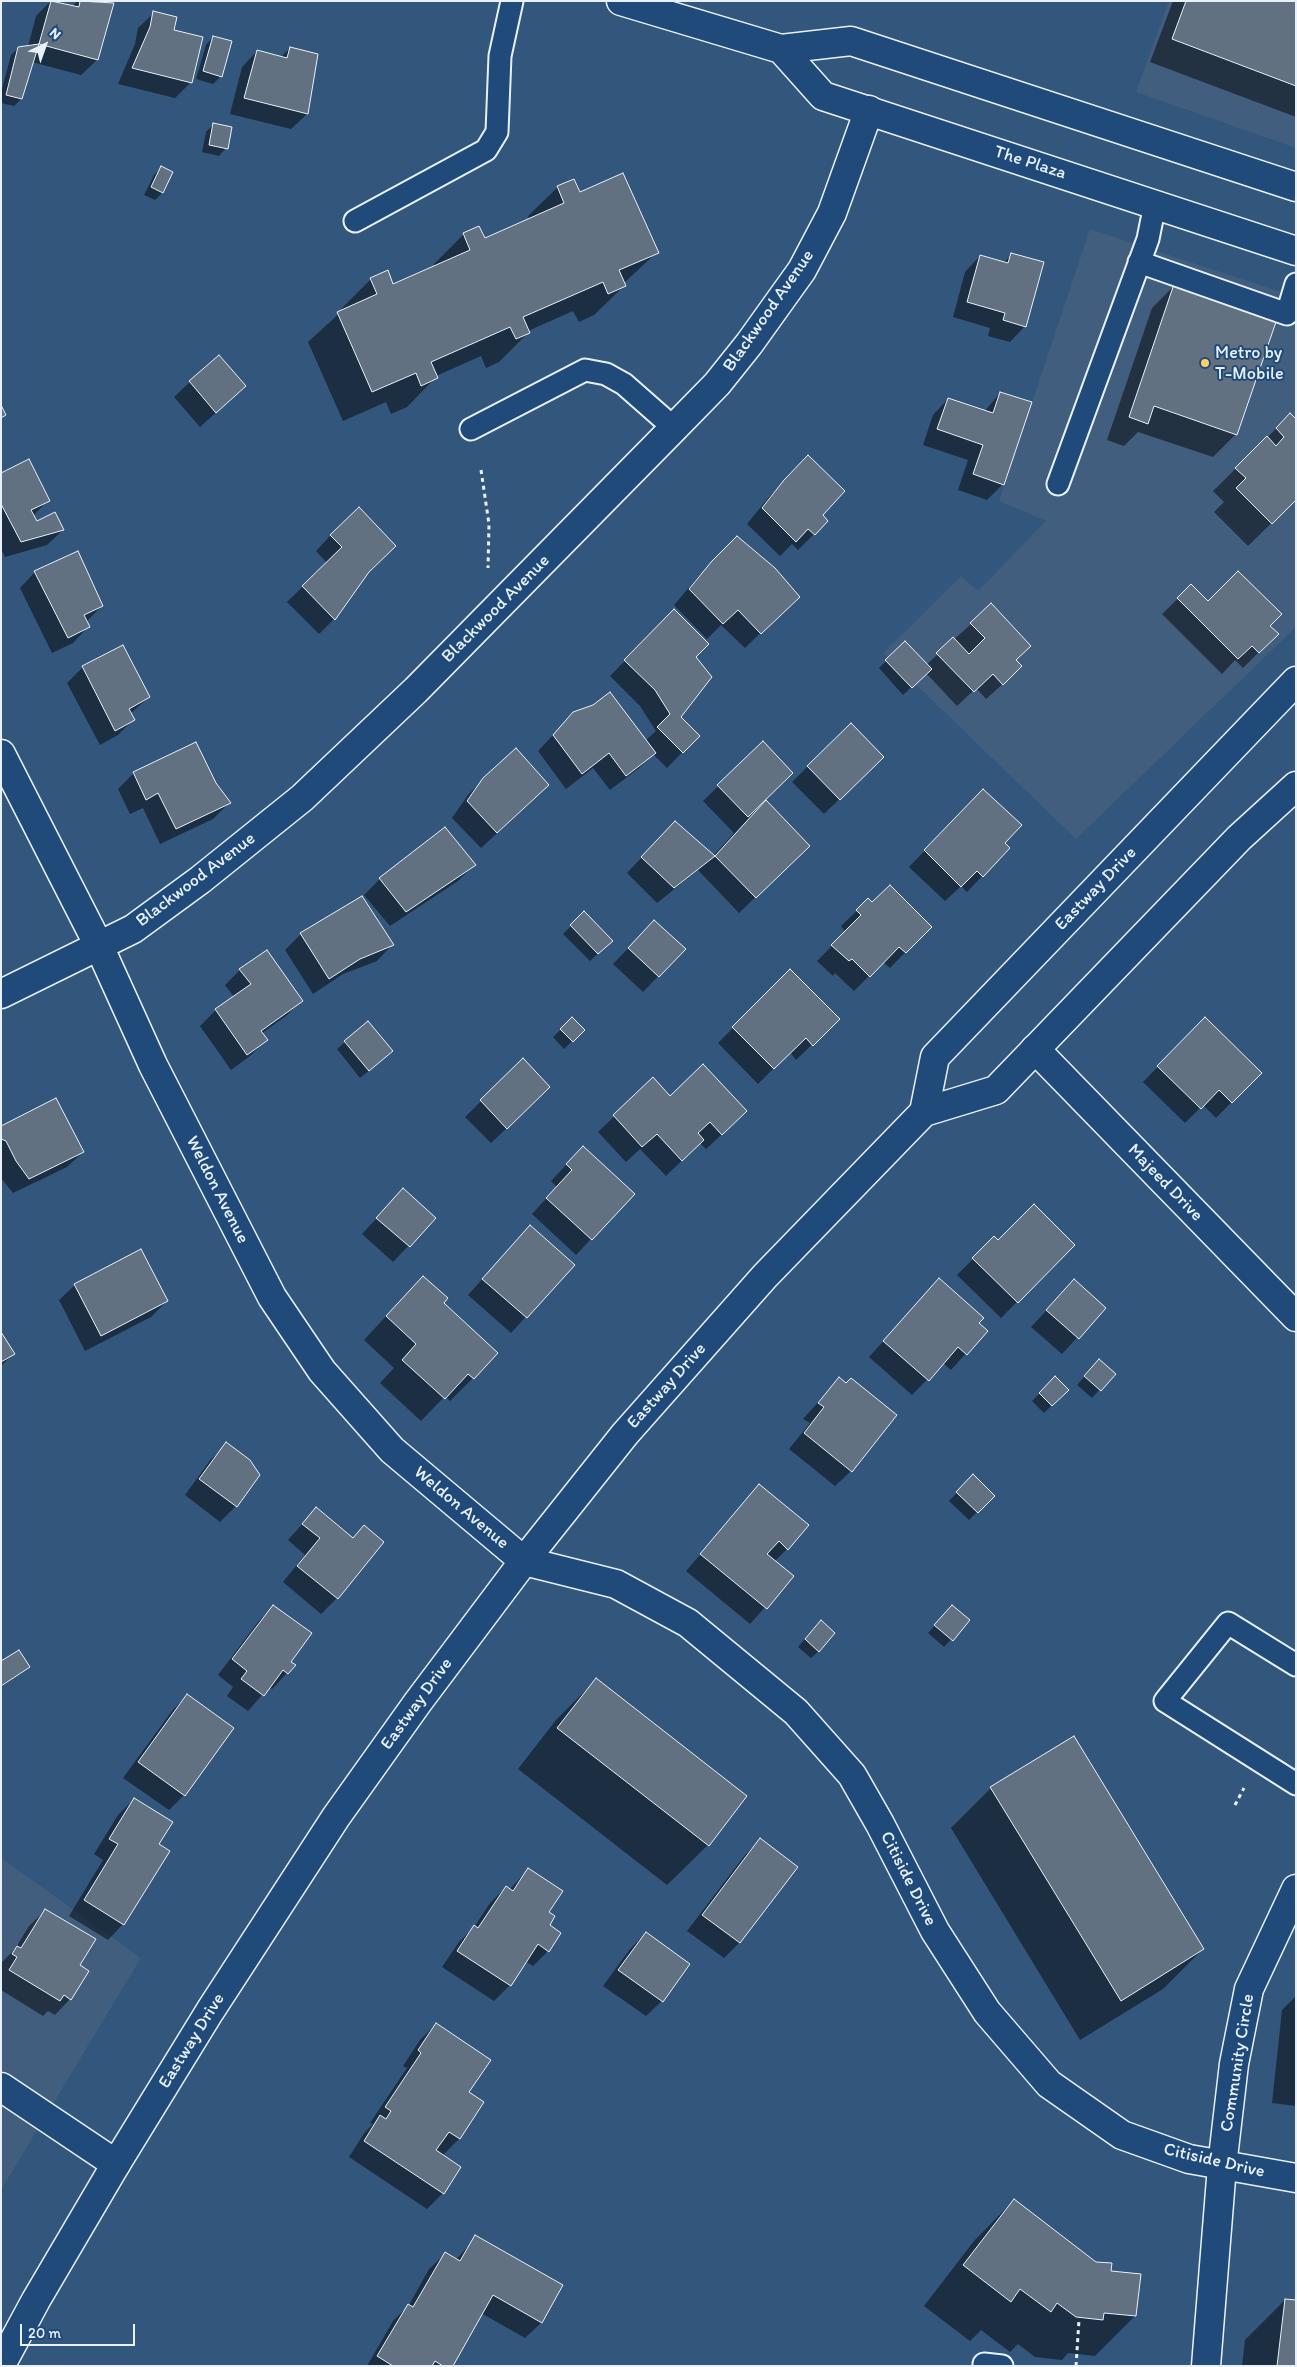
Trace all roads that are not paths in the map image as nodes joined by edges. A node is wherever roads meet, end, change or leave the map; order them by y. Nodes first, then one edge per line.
1 (512, 1) edge
2 (621, 1) edge
3 (781, 49) junction
4 (869, 110) junction
5 (1296, 187) edge
6 (1155, 204) junction
7 (355, 221) dead end
8 (1296, 251) edge
9 (1139, 262) junction
10 (1296, 284) edge
11 (674, 428) junction
12 (471, 429) dead end
13 (1058, 484) dead end
14 (1296, 681) edge
15 (1, 754) edge
16 (1296, 786) edge
17 (99, 946) junction
18 (1, 994) edge
19 (1035, 1049) junction
20 (924, 1112) junction
21 (1296, 1317) edge
22 (524, 1561) junction
23 (1296, 1665) edge
24 (1296, 1784) edge
25 (1296, 1889) edge
26 (1, 2087) edge
27 (116, 2164) junction
28 (1222, 2166) junction
29 (1296, 2178) edge
30 (1, 2365) edge
31 (1206, 2366) edge

1 - 7 lane
2 - 3 street
3 - 4 street, The Plaza
3 - 5 street
4 - 6 street, The Plaza
4 - 11 street, Blackwood Avenue
6 - 8 street, The Plaza
6 - 9 lane
9 - 10 lane
9 - 13 lane
11 - 12 lane
11 - 17 street, Blackwood Avenue
14 - 20 street, Eastway Drive
15 - 17 street, Weldon Avenue
16 - 19 street, Eastway Drive
17 - 18 street, Blackwood Avenue
17 - 22 street, Weldon Avenue
19 - 20 street, Eastway Drive
19 - 21 street, Majeed Drive
20 - 22 street, Eastway Drive
22 - 27 street, Eastway Drive
22 - 28 street, Citiside Drive
23 - 24 lane
25 - 28 street, Community Circle
26 - 27 street
27 - 30 street, Eastway Drive
28 - 29 street, Citiside Drive
28 - 31 street, Community Circle

